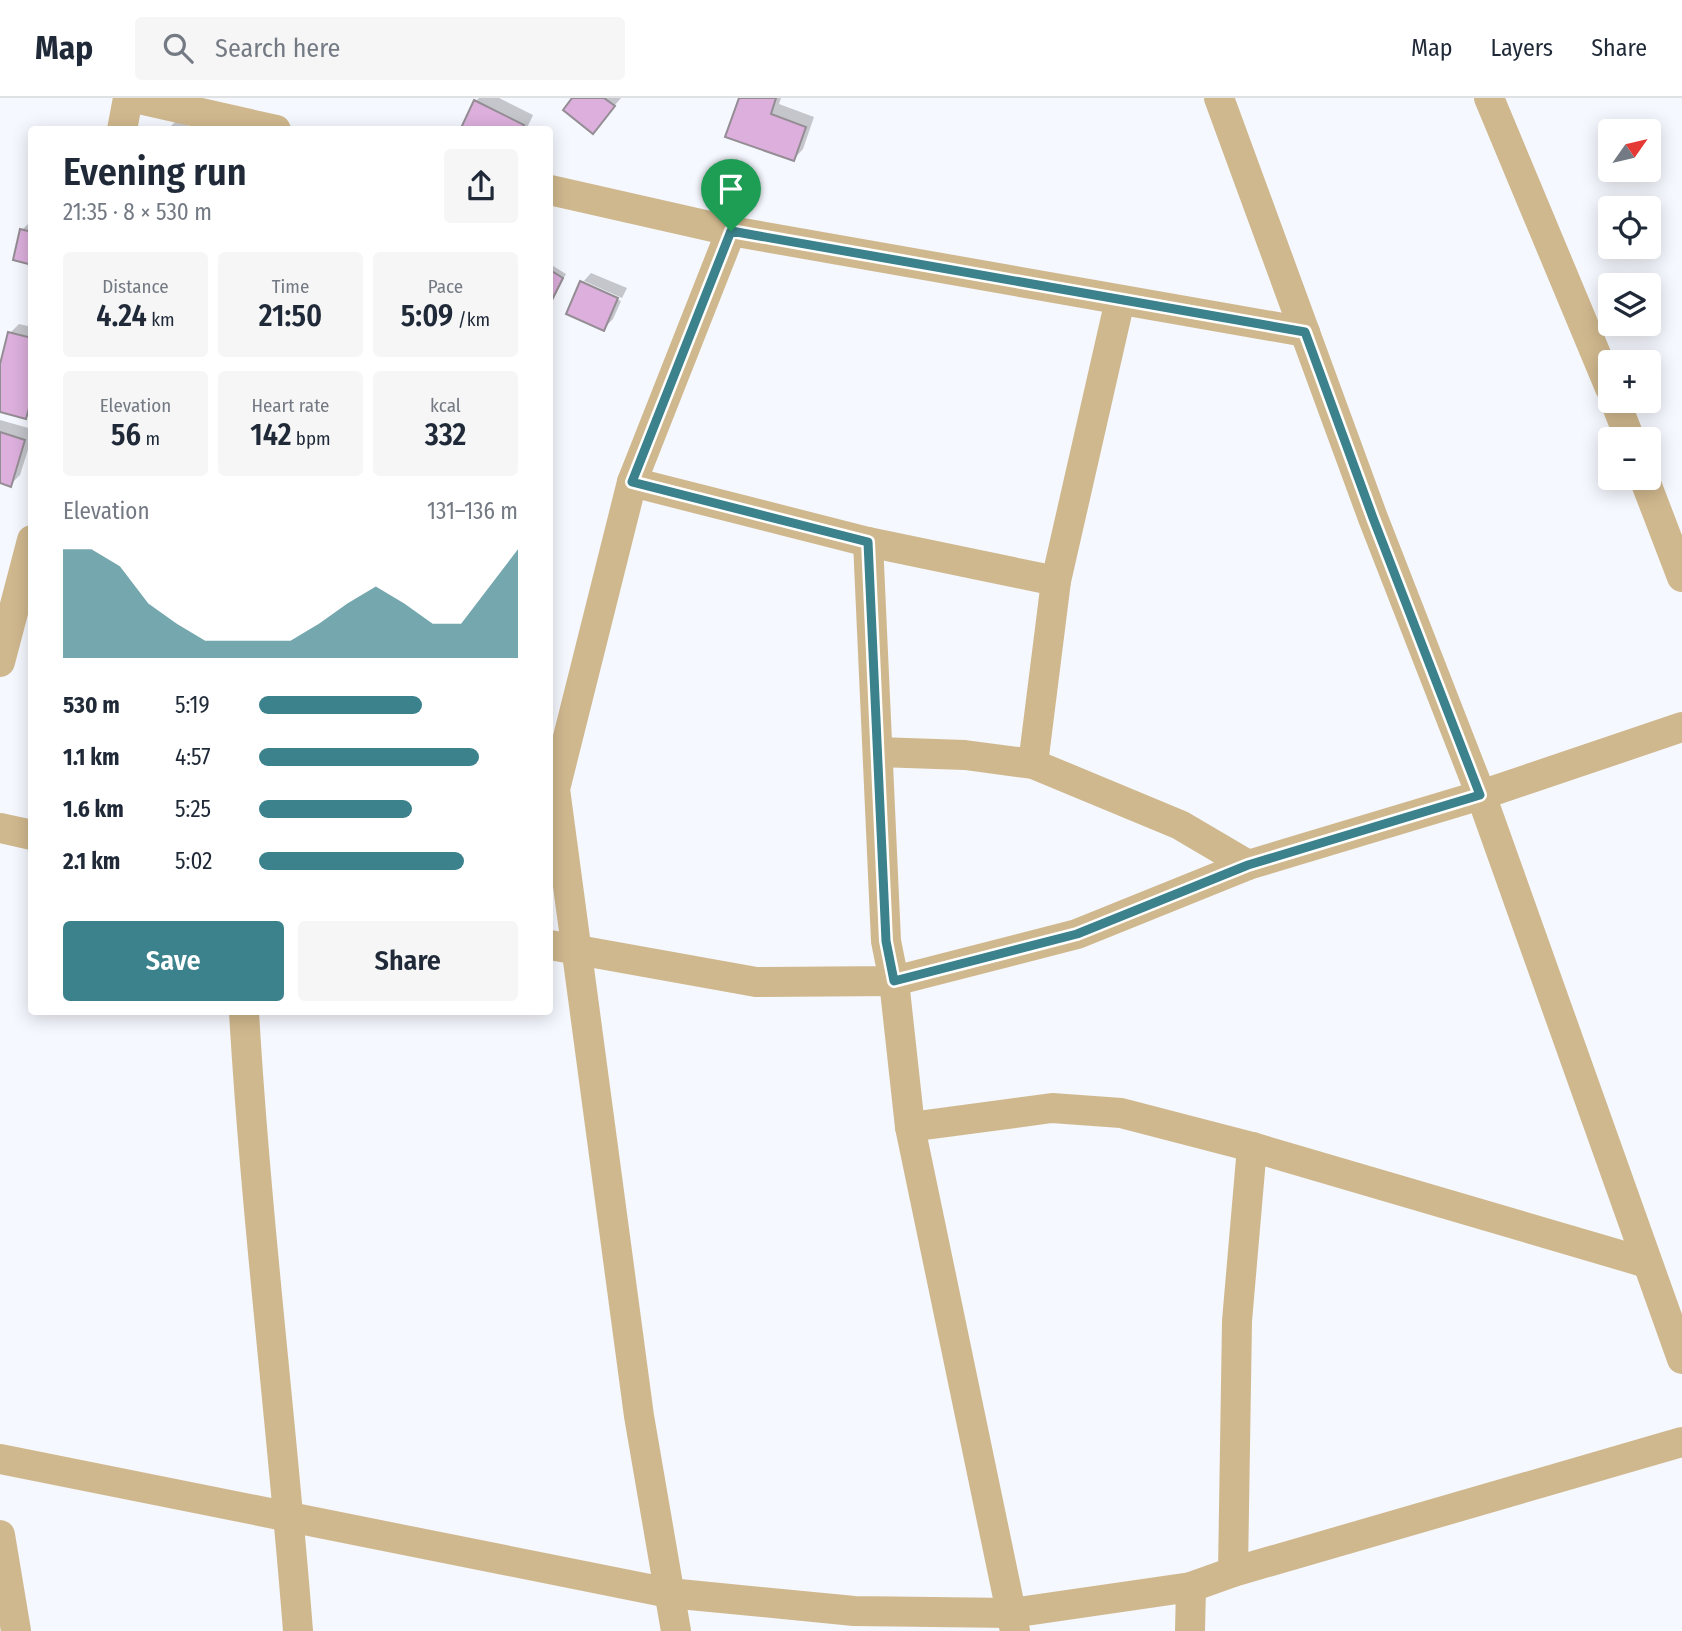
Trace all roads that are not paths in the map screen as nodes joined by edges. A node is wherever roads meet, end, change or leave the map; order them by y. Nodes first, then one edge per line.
1 (128, 98) edge
2 (135, 98) edge
3 (1219, 98) edge
4 (1489, 98) edge
5 (123, 126) edge
6 (258, 126) edge
7 (553, 192) edge
8 (731, 231) junction
9 (1120, 300) junction
10 (1305, 332) junction
11 (1598, 359) edge
12 (632, 482) junction
13 (1649, 490) edge
14 (868, 542) junction
15 (28, 555) edge
16 (1682, 577) edge
17 (1056, 581) junction
18 (0, 662) edge
19 (1682, 727) edge
20 (878, 752) junction
21 (1033, 764) junction
22 (1480, 795) junction
23 (0, 828) edge
24 (28, 834) edge
25 (1248, 865) junction
26 (563, 948) edge
27 (894, 981) junction
28 (243, 1015) edge
29 (910, 1127) junction
30 (1252, 1147) junction
31 (1647, 1263) junction
32 (1682, 1359) edge
33 (1682, 1442) edge
34 (0, 1459) edge
35 (289, 1518) junction
36 (0, 1535) edge
37 (1233, 1572) junction
38 (1191, 1587) junction
39 (669, 1594) junction
40 (1014, 1622) edge
41 (16, 1631) edge
42 (298, 1631) edge
43 (676, 1631) edge
44 (1190, 1631) edge

1 - 5 street
2 - 6 street
3 - 10 street
4 - 11 street
7 - 8 street
8 - 9 street
8 - 12 street
9 - 10 street
9 - 17 street
10 - 22 street
12 - 14 street
12 - 26 street
13 - 16 street
14 - 17 street
14 - 20 street
15 - 18 street
17 - 21 street
19 - 22 street
20 - 21 street
20 - 27 street
21 - 25 street
22 - 25 street
22 - 31 street
23 - 24 street
25 - 27 street
26 - 27 street
26 - 39 street
27 - 29 street
28 - 35 street
29 - 30 street
29 - 40 street
30 - 31 street
30 - 37 street
31 - 32 street
33 - 37 street
34 - 35 street
35 - 39 street
35 - 42 street
36 - 41 street
37 - 38 street
38 - 40 street
38 - 44 street
39 - 40 street
39 - 43 street

